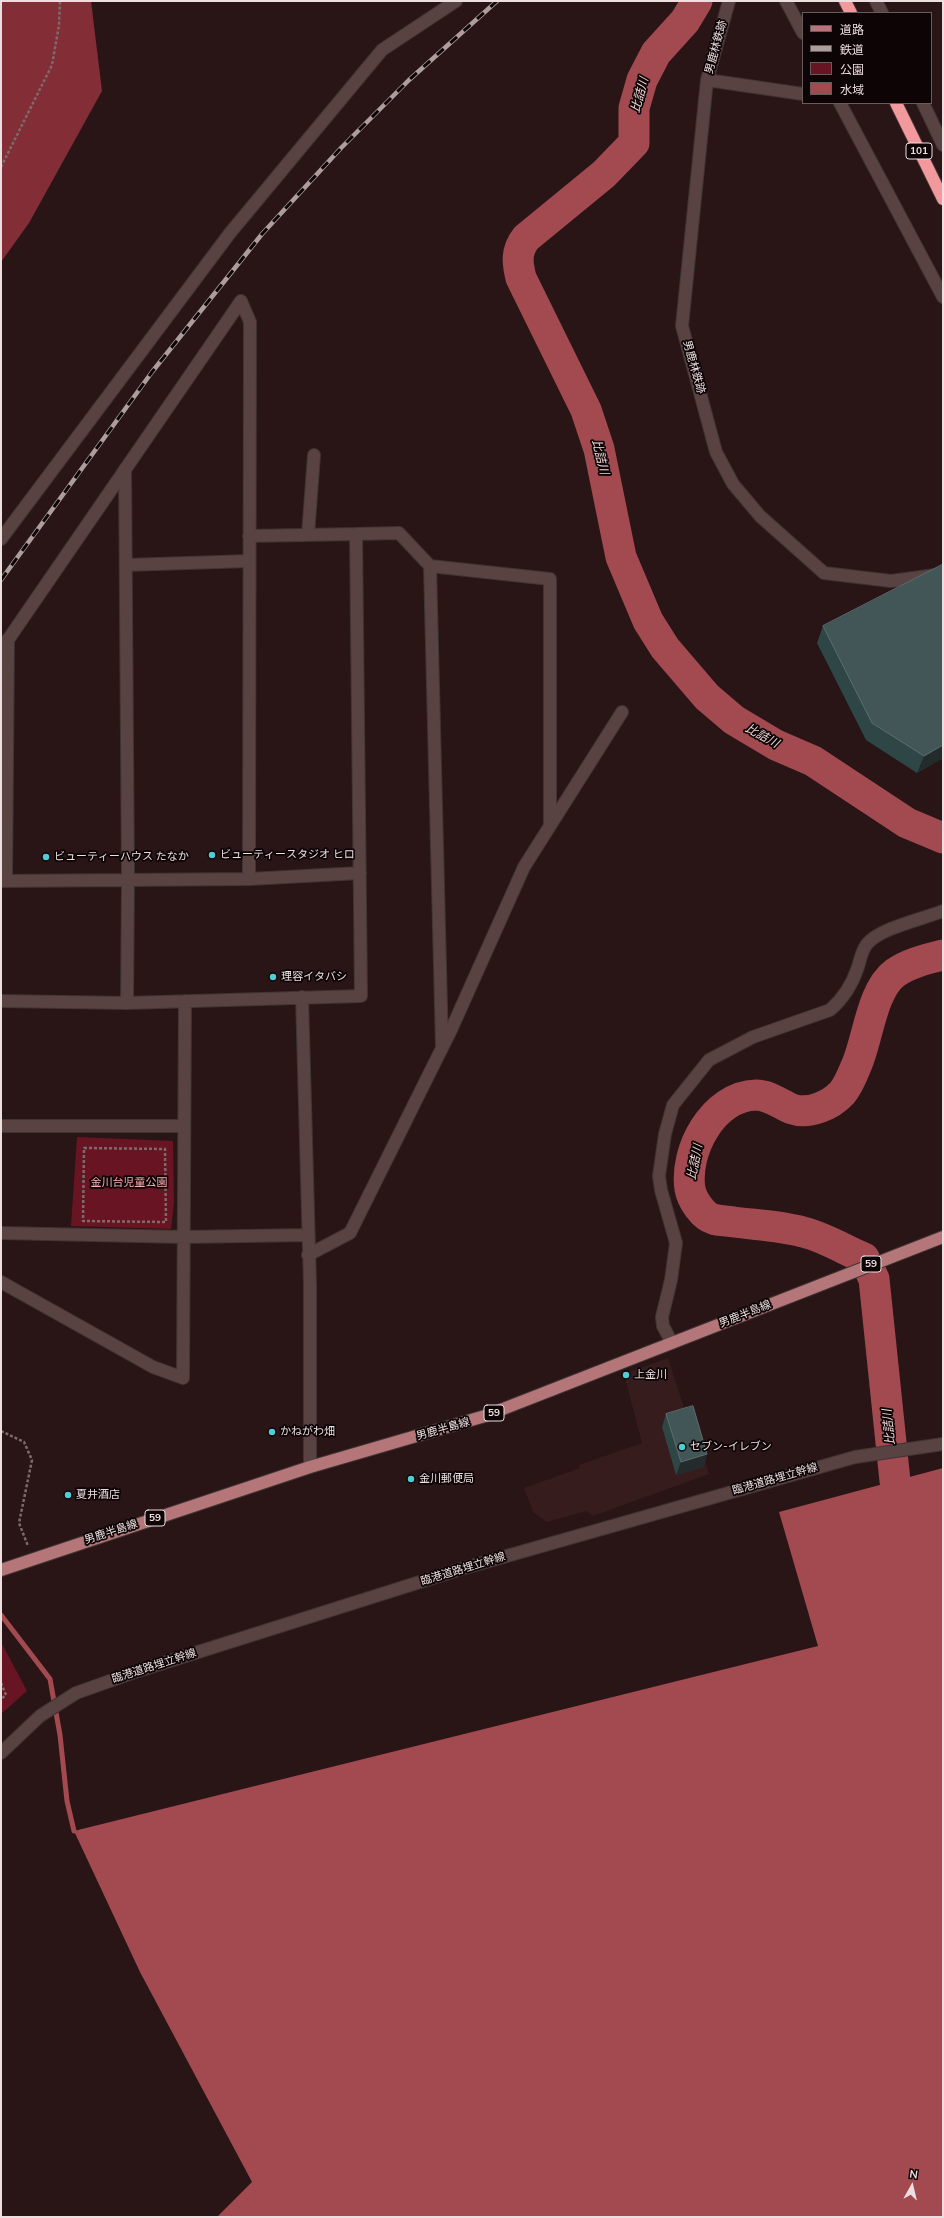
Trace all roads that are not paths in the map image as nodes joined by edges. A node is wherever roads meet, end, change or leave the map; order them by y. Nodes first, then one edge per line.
1 (456, 1) edge
2 (729, 1) edge
3 (786, 1) edge
4 (846, 1) edge
5 (876, 1) edge
6 (851, 12) edge
7 (882, 12) edge
8 (802, 32) edge
9 (707, 80) junction
10 (802, 94) edge
11 (841, 104) edge
12 (896, 104) edge
13 (924, 104) edge
14 (942, 142) edge
15 (943, 199) edge
16 (943, 297) edge
17 (314, 455) dead end
18 (126, 469) junction
19 (356, 534) junction
20 (308, 535) junction
21 (249, 536) junction
22 (1, 539) edge
23 (249, 561) junction
24 (126, 565) junction
25 (430, 566) junction
26 (943, 574) edge
27 (8, 639) junction
28 (1, 650) edge
29 (622, 712) dead end
30 (550, 826) junction
31 (360, 873) junction
32 (249, 879) junction
33 (128, 880) junction
34 (3, 881) edge
35 (943, 911) edge
36 (302, 998) junction
37 (1, 1001) edge
38 (185, 1001) junction
39 (127, 1003) junction
40 (442, 1048) junction
41 (1, 1126) edge
42 (184, 1126) junction
43 (1, 1233) edge
44 (307, 1235) junction
45 (184, 1237) junction
46 (943, 1237) edge
47 (308, 1255) junction
48 (1, 1282) edge
49 (672, 1343) junction
50 (943, 1444) edge
51 (310, 1467) junction
52 (1, 1570) edge
53 (1, 1754) edge

1 - 22 street
2 - 9 street, 男鹿林鉄跡
3 - 8 street
4 - 6 highway
5 - 7 street
9 - 10 street
9 - 26 street, 男鹿林鉄跡
11 - 16 street
12 - 15 highway, 101
13 - 14 street
17 - 20 street
18 - 21 street
18 - 24 street
18 - 27 street
19 - 20 street
19 - 25 street
19 - 31 street
20 - 21 street
21 - 23 street
23 - 24 street
23 - 32 street
24 - 33 street
25 - 30 street
25 - 40 street
27 - 28 street
27 - 34 street
29 - 30 street
30 - 40 street
31 - 32 street
31 - 36 street
32 - 33 street
33 - 34 street
33 - 39 street
35 - 49 street
36 - 38 street
36 - 44 street
37 - 39 street
38 - 39 street
38 - 42 street
40 - 47 street
41 - 42 street
42 - 45 street
43 - 45 street
44 - 45 street
44 - 47 street
45 - 48 street
46 - 49 main road, 男鹿半島線 / 59
47 - 51 street
49 - 51 main road, 男鹿半島線 / 59
50 - 53 street, 臨港道路埋立幹線
51 - 52 main road, 男鹿半島線 / 59

